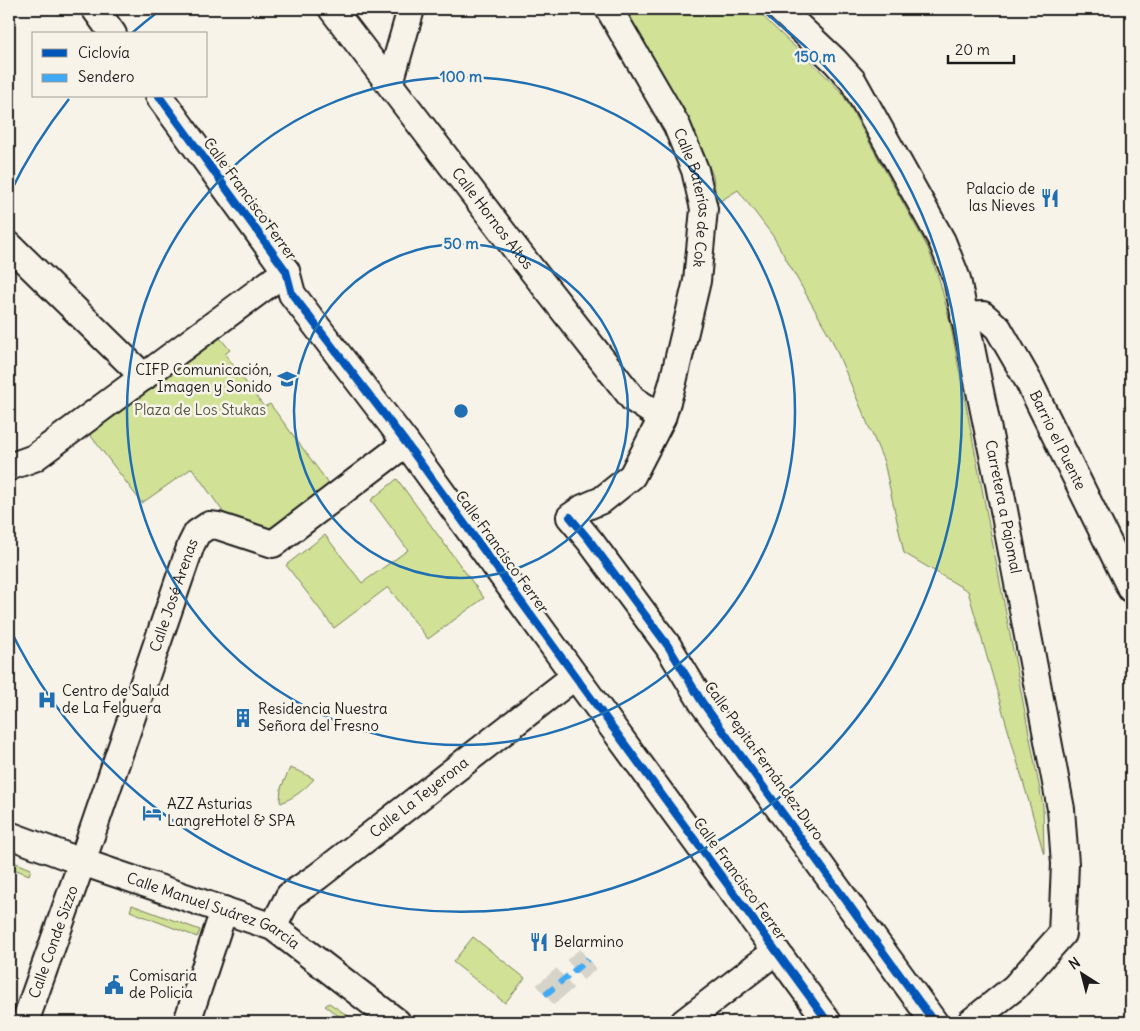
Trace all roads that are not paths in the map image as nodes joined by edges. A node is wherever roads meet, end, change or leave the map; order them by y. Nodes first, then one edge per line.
1 (95, 9) edge
2 (332, 9) edge
3 (411, 9) edge
4 (609, 9) edge
5 (780, 9) edge
6 (112, 32) edge
7 (390, 83) junction
8 (159, 98) edge
9 (9, 245) edge
10 (286, 272) junction
11 (964, 316) junction
12 (144, 377) junction
13 (662, 418) junction
14 (406, 443) junction
15 (9, 468) edge
16 (602, 500) junction
17 (570, 517) joint
18 (590, 542) junction
19 (1131, 589) edge
20 (574, 676) junction
21 (9, 835) edge
22 (82, 862) junction
23 (224, 910) junction
24 (273, 927) junction
25 (776, 951) junction
26 (25, 1022) edge
27 (187, 1022) edge
28 (397, 1022) edge
29 (684, 1022) edge
30 (828, 1022) edge
31 (934, 1022) edge
32 (971, 1022) edge

1 - 6 street
2 - 7 street, Calle Hornos Altos
3 - 7 street
4 - 13 street, Calle Baterías de Cok
5 - 11 street, Carretera a Pajomal
7 - 13 street, Calle Hornos Altos
8 - 10 street, Calle Francisco Ferrer
9 - 12 street
10 - 12 street
10 - 14 street, Calle Francisco Ferrer
11 - 19 street, Barrio el Puente
11 - 32 street, Carretera a Pajomal
12 - 15 street
13 - 16 street, Calle Baterías de Cok
14 - 20 street, Calle Francisco Ferrer
14 - 22 street, Calle José Arenas
16 - 17 street, Calle Baterías de Cok
16 - 18 street
17 - 18 street, Calle Pepita Fernández Duro
18 - 31 street, Calle Pepita Fernández Duro
20 - 24 street, Calle La Teyerona
20 - 25 street, Calle Francisco Ferrer
21 - 22 street, Calle Manuel Suárez García
22 - 23 street, Calle Manuel Suárez García
22 - 26 street, Calle Conde Sizzo
23 - 24 street, Calle Manuel Suárez García
23 - 27 street
24 - 28 street, Calle Manuel Suárez García
25 - 29 street
25 - 30 street, Calle Francisco Ferrer

